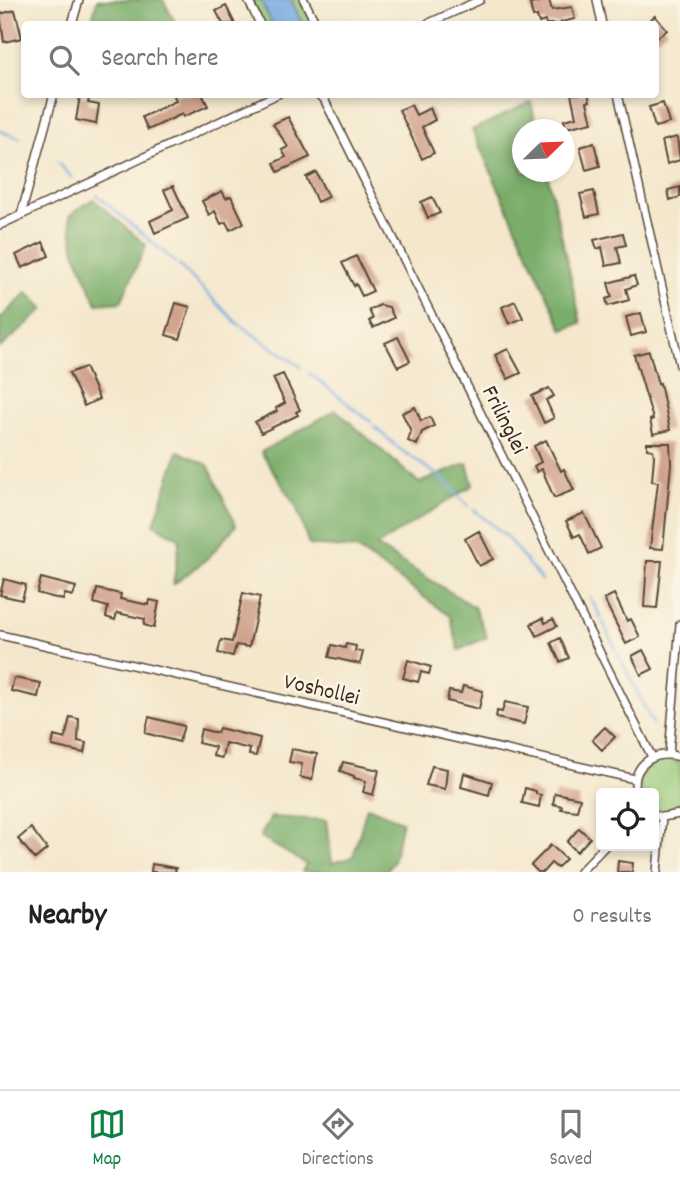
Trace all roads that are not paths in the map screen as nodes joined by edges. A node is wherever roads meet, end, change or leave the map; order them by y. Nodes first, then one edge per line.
1 (79, 0) edge
2 (248, 0) edge
3 (304, 0) edge
4 (480, 0) edge
5 (597, 0) edge
6 (73, 21) edge
7 (258, 21) edge
8 (314, 21) edge
9 (434, 21) edge
10 (601, 21) edge
11 (53, 98) edge
12 (270, 98) edge
13 (323, 98) edge
14 (619, 98) edge
15 (21, 215) junction
16 (0, 225) edge
17 (680, 366) edge
18 (680, 624) edge
19 (0, 635) edge
20 (669, 754) junction
21 (652, 757) junction
22 (680, 757) edge
23 (635, 779) junction
24 (636, 788) edge
25 (680, 814) edge
26 (659, 816) edge
27 (663, 817) junction
28 (601, 851) edge
29 (580, 872) edge
30 (657, 872) edge

1 - 6 street
2 - 7 street
3 - 8 street
4 - 9 street
5 - 10 street
11 - 15 street
12 - 15 street
13 - 21 street, Frilinglei
14 - 17 street
15 - 16 street
18 - 20 street
19 - 23 street, Voshollei
20 - 21 street
20 - 22 street
21 - 23 street
23 - 24 street
25 - 27 street
26 - 27 street
27 - 30 street
28 - 29 street

